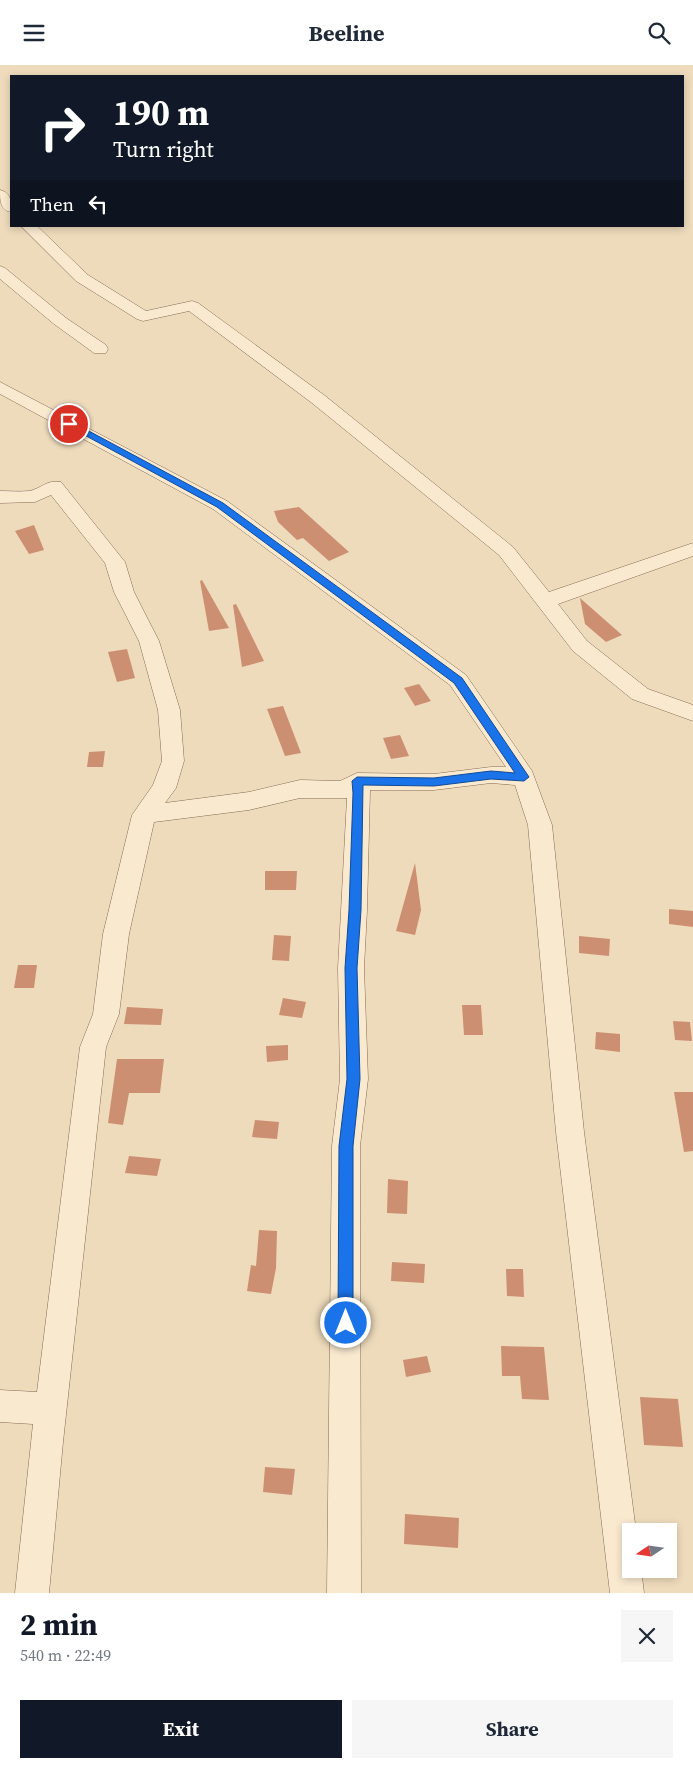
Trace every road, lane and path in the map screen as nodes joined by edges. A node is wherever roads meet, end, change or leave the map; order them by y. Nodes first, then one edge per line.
1 (0, 194) edge
2 (10, 207) edge
3 (29, 227) edge
4 (0, 271) edge
5 (100, 349) dead end
6 (0, 387) edge
7 (0, 497) edge
8 (693, 549) edge
9 (545, 601) junction
10 (693, 713) edge
11 (524, 777) junction
12 (357, 781) junction
13 (144, 815) junction
14 (0, 1406) edge
15 (51, 1409) junction
16 (32, 1593) edge
17 (344, 1593) edge
18 (626, 1593) edge

1 - 2 street
3 - 9 street
4 - 5 street
6 - 11 street
7 - 13 street
8 - 9 street
9 - 10 street
11 - 12 street
11 - 18 street
12 - 13 street
12 - 17 street
13 - 15 street
14 - 15 street
15 - 16 street

